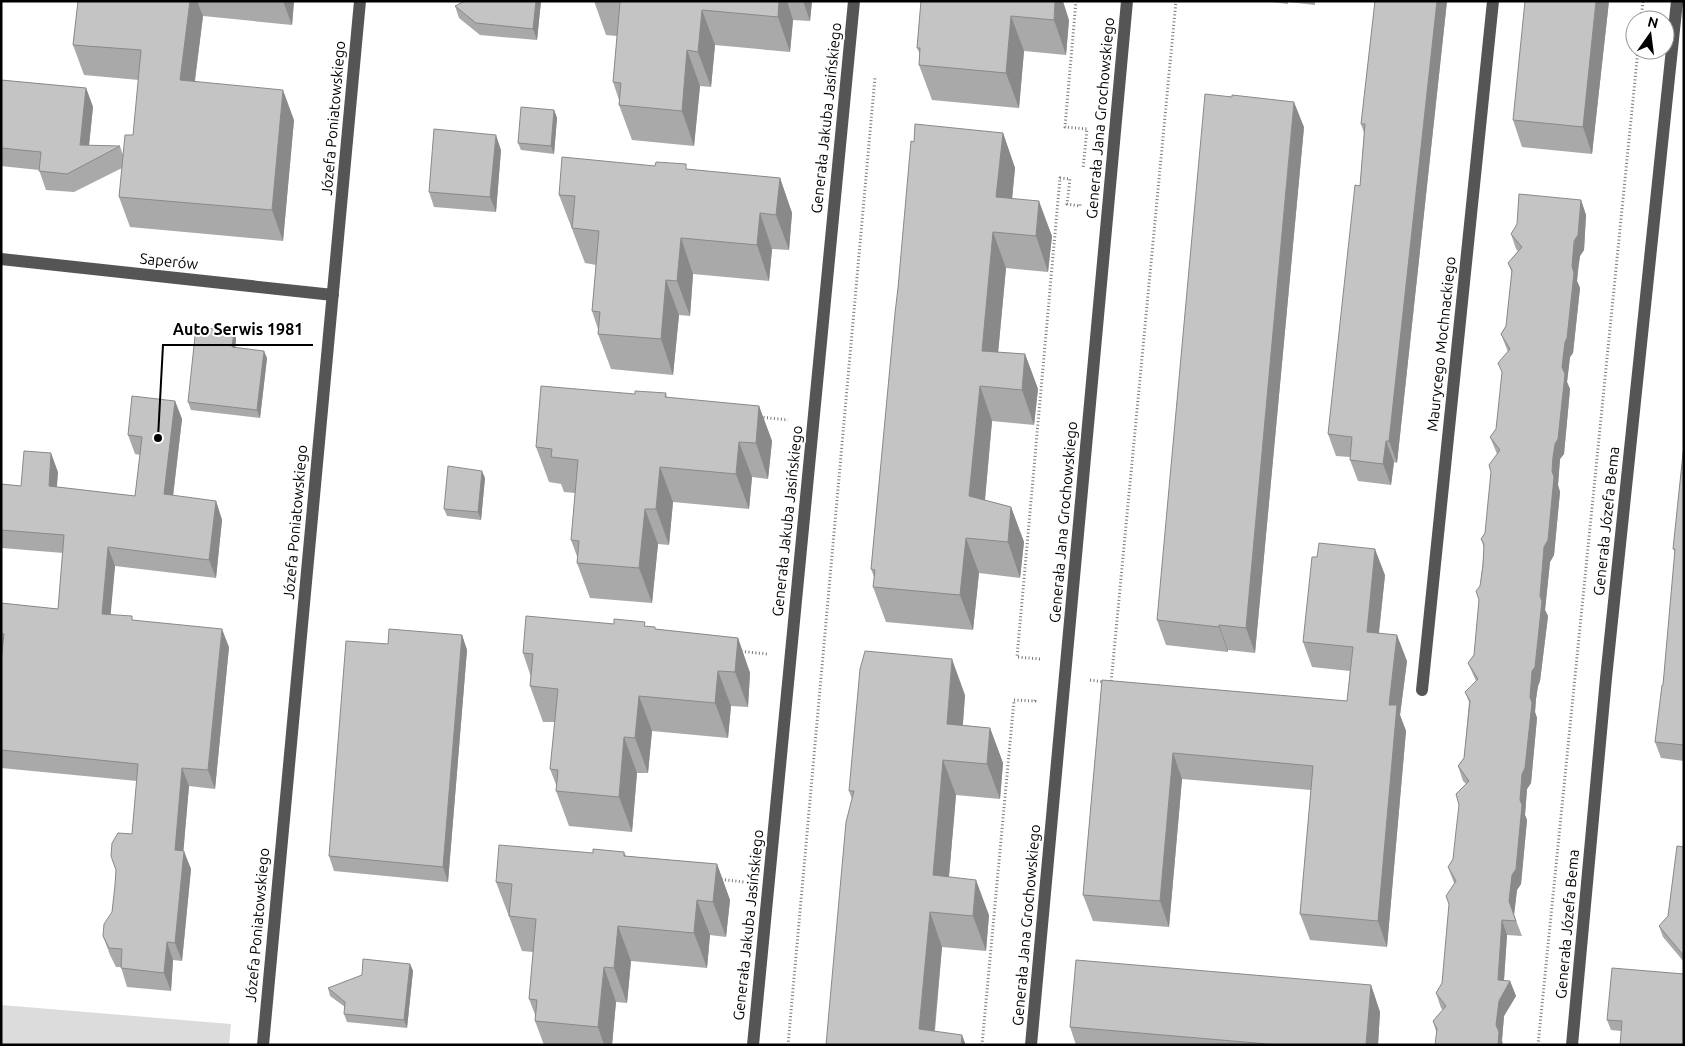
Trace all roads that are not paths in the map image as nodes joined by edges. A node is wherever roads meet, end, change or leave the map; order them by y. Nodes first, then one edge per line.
1 (360, 1) edge
2 (854, 1) edge
3 (1127, 1) edge
4 (1494, 1) edge
5 (1677, 1) edge
6 (1, 259) edge
7 (333, 295) junction
8 (1422, 690) dead end
9 (263, 1045) edge
10 (753, 1045) edge
11 (1031, 1045) edge
12 (1572, 1045) edge

1 - 7 street, Józefa Poniatowskiego
2 - 10 street, Generała Jakuba Jasińskiego
3 - 11 street, Generała Jana Grochowskiego
4 - 8 street, Maurycego Mochnackiego
5 - 12 street, Generała Józefa Bema
6 - 7 street, Saperów
7 - 9 street, Józefa Poniatowskiego

